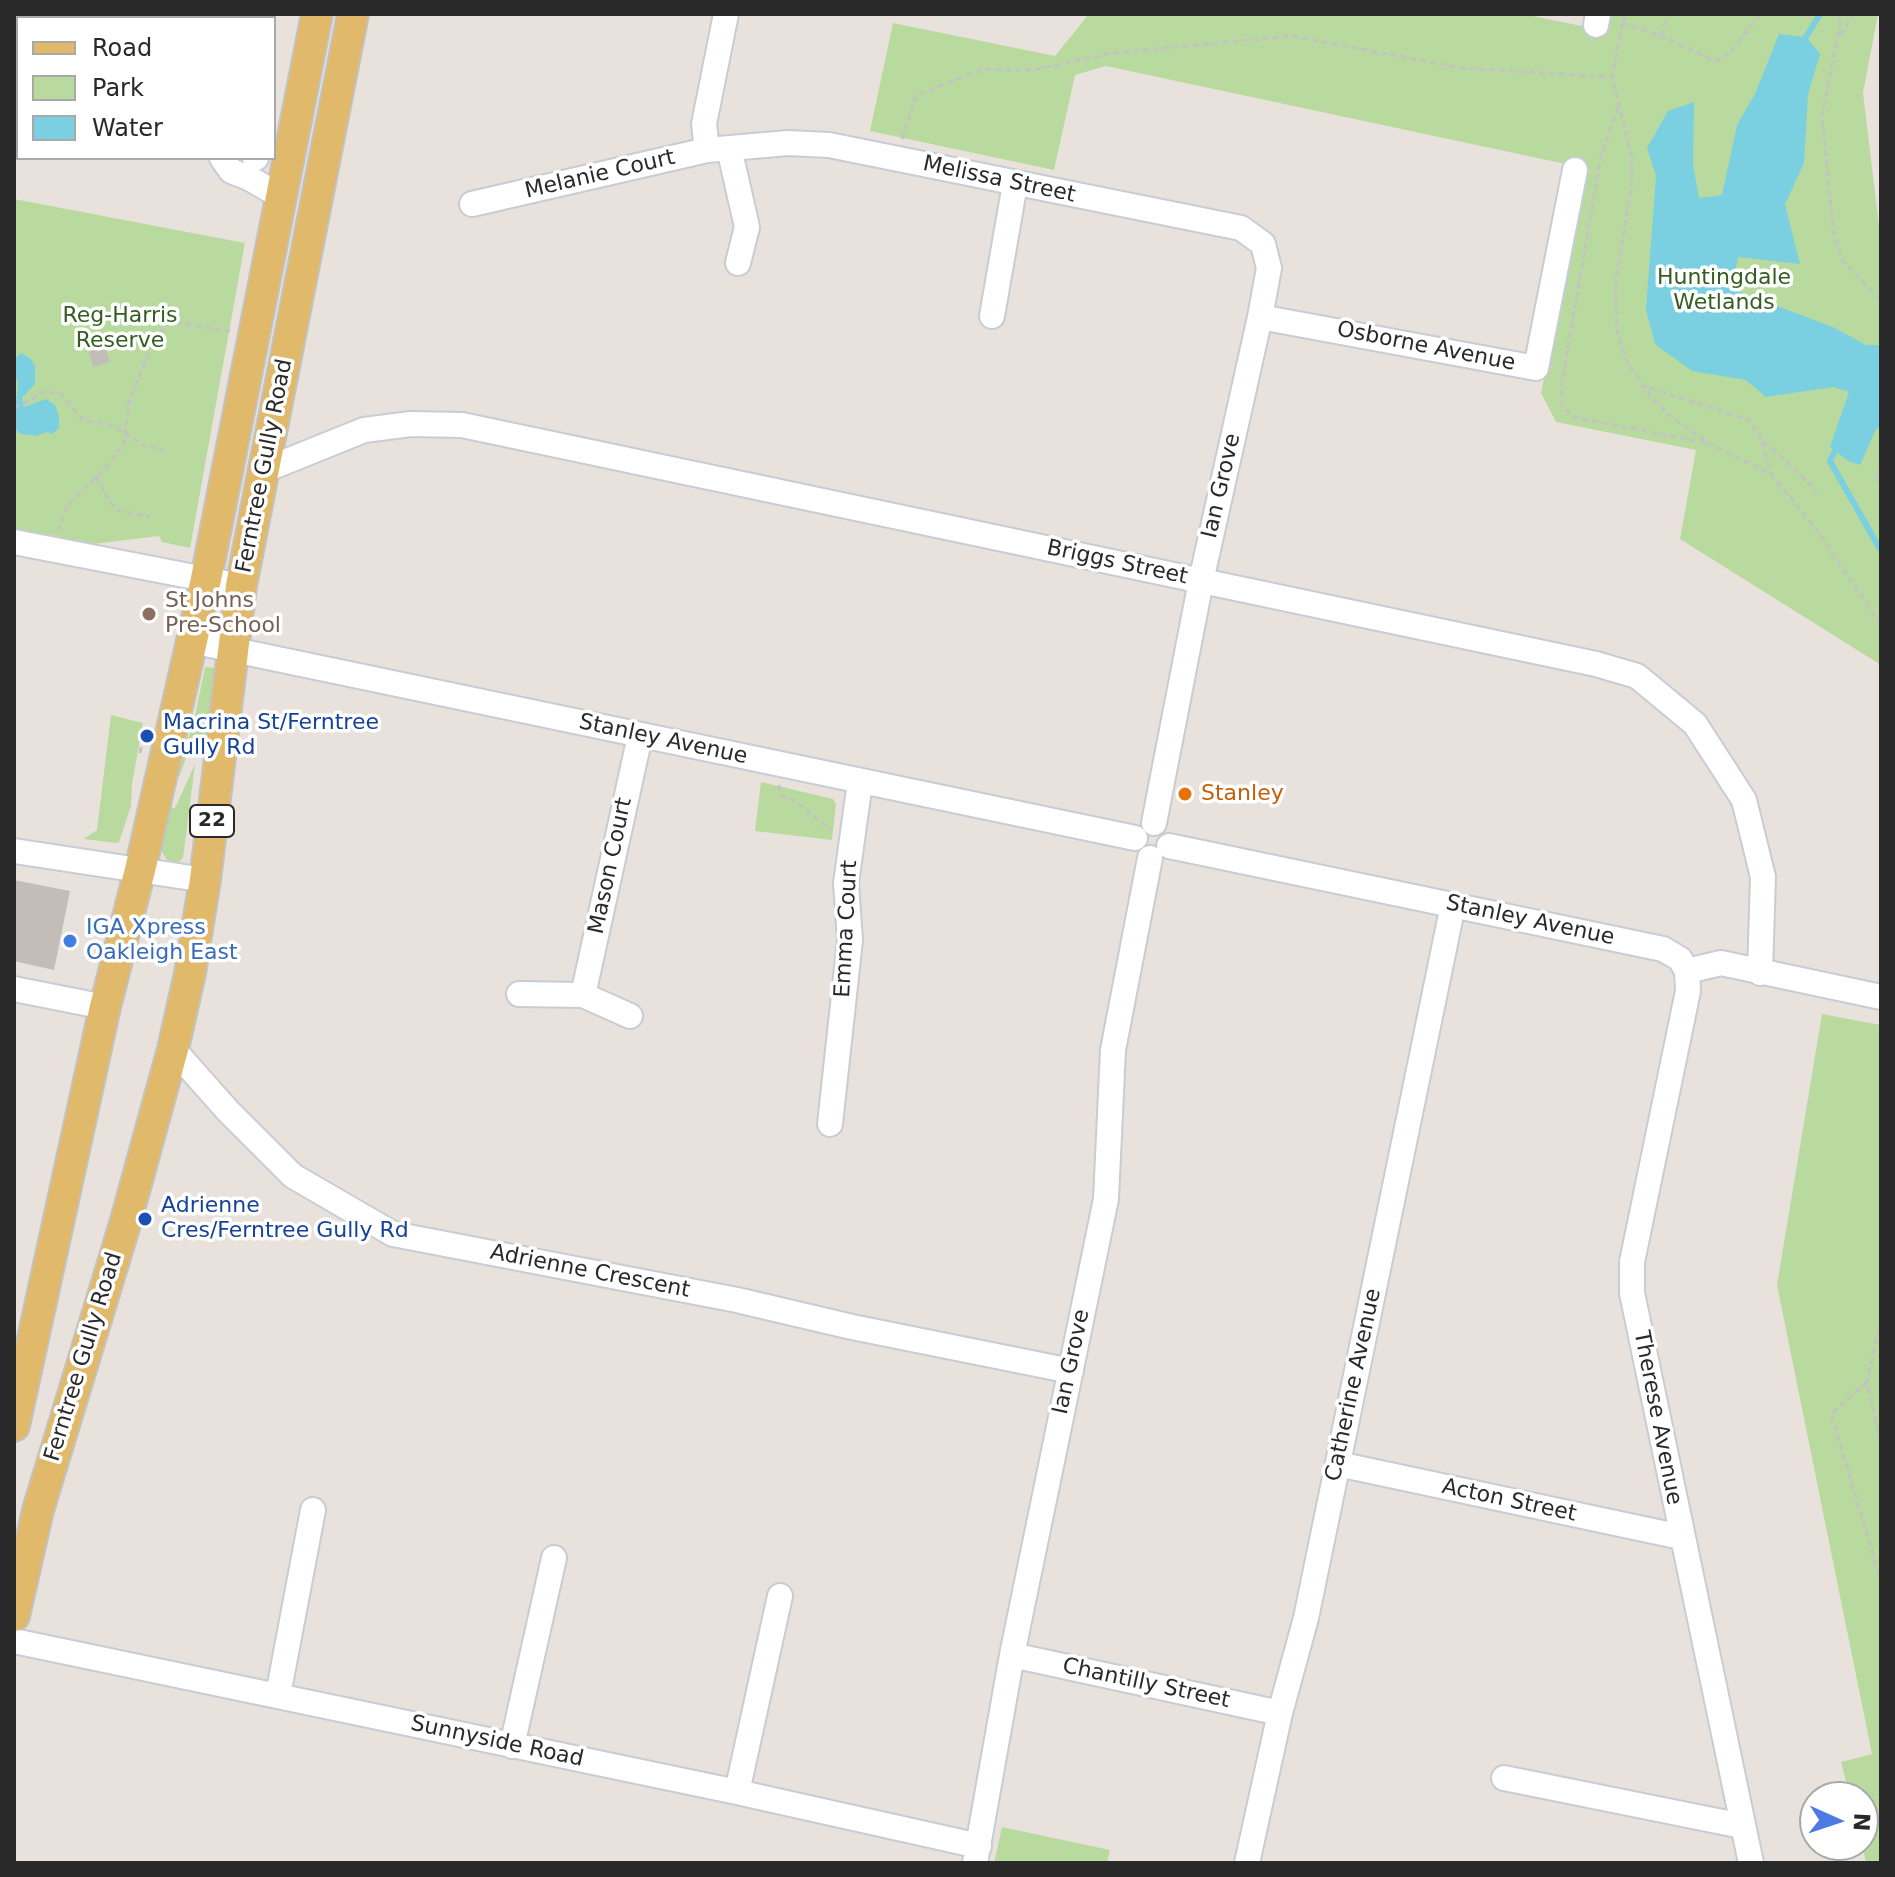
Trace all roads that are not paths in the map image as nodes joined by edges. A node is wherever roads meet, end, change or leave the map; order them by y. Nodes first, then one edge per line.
1 (317, 14) edge
2 (353, 14) edge
3 (726, 14) edge
4 (718, 149) junction
5 (282, 155) edge
6 (223, 160) edge
7 (1575, 170) dead end
8 (1015, 184) junction
9 (280, 196) junction
10 (472, 204) dead end
11 (1263, 244) joint
12 (738, 263) dead end
13 (992, 316) dead end
14 (1260, 317) junction
15 (265, 470) junction
16 (14, 542) edge
17 (206, 579) junction
18 (1201, 581) junction
19 (241, 586) junction
20 (191, 641) junction
21 (232, 649) junction
22 (640, 736) junction
23 (860, 782) junction
24 (1144, 830) junction
25 (14, 851) edge
26 (1160, 852) junction
27 (140, 870) junction
28 (205, 880) junction
29 (1453, 905) junction
30 (1687, 971) junction
31 (1760, 973) junction
32 (14, 989) edge
33 (519, 994) dead end
34 (583, 995) junction
35 (1881, 997) edge
36 (105, 1007) junction
37 (630, 1016) dead end
38 (173, 1049) junction
39 (833, 1125) dead end
40 (1071, 1371) junction
41 (14, 1426) edge
42 (1338, 1464) junction
43 (313, 1510) dead end
44 (1681, 1537) junction
45 (554, 1558) dead end
46 (780, 1596) dead end
47 (14, 1616) edge
48 (14, 1641) edge
49 (1012, 1655) junction
50 (278, 1695) junction
51 (1280, 1713) junction
52 (512, 1746) junction
53 (1504, 1778) dead end
54 (737, 1792) junction
55 (1742, 1826) junction
56 (977, 1855) edge
57 (1247, 1863) edge
58 (1751, 1863) edge

1 - 5 main road, Ferntree Gully Road
2 - 15 main road, Ferntree Gully Road / 22
3 - 4 street
4 - 8 street, Melissa Street
4 - 10 street, Melanie Court
4 - 12 street
5 - 9 main road, Ferntree Gully Road
6 - 9 street
7 - 14 street, Osborne Avenue
8 - 11 street, Melissa Street
8 - 13 street
9 - 17 main road, Ferntree Gully Road
11 - 14 street, Ian Grove
14 - 18 street, Ian Grove
15 - 18 street, Briggs Street
15 - 19 main road, Ferntree Gully Road / 22
16 - 17 street
17 - 19 street
17 - 20 main road, Ferntree Gully Road
18 - 24 street, Ian Grove
18 - 31 street, Briggs Street
19 - 21 main road, Ferntree Gully Road / 22
20 - 21 street, Stanley Avenue
20 - 27 main road, Ferntree Gully Road
21 - 22 street, Stanley Avenue
21 - 28 main road, Ferntree Gully Road / 22
22 - 23 street, Stanley Avenue
22 - 34 street, Mason Court
23 - 24 street, Stanley Avenue
23 - 39 street, Emma Court
24 - 26 street
25 - 27 street
26 - 29 street, Stanley Avenue
26 - 40 street, Ian Grove
27 - 28 street
27 - 36 main road, Ferntree Gully Road
28 - 38 main road, Ferntree Gully Road / 22
29 - 30 street, Stanley Avenue
29 - 42 street, Catherine Avenue
30 - 31 street
30 - 44 street, Therese Avenue
31 - 35 street
32 - 36 street
33 - 34 street
34 - 37 street
36 - 41 main road, Ferntree Gully Road
38 - 40 street, Adrienne Crescent
38 - 47 main road, Ferntree Gully Road / 22
40 - 49 street, Ian Grove
42 - 44 street, Acton Street
42 - 51 street, Catherine Avenue
43 - 50 street
44 - 55 street, Therese Avenue
45 - 52 street
46 - 54 street
48 - 50 street, Sunnyside Road
49 - 51 street, Chantilly Street
49 - 56 street, Ian Grove
50 - 52 street, Sunnyside Road
51 - 57 street, Catherine Avenue
52 - 54 street, Sunnyside Road
53 - 55 street
54 - 56 street, Sunnyside Road
55 - 58 street, Therese Avenue

